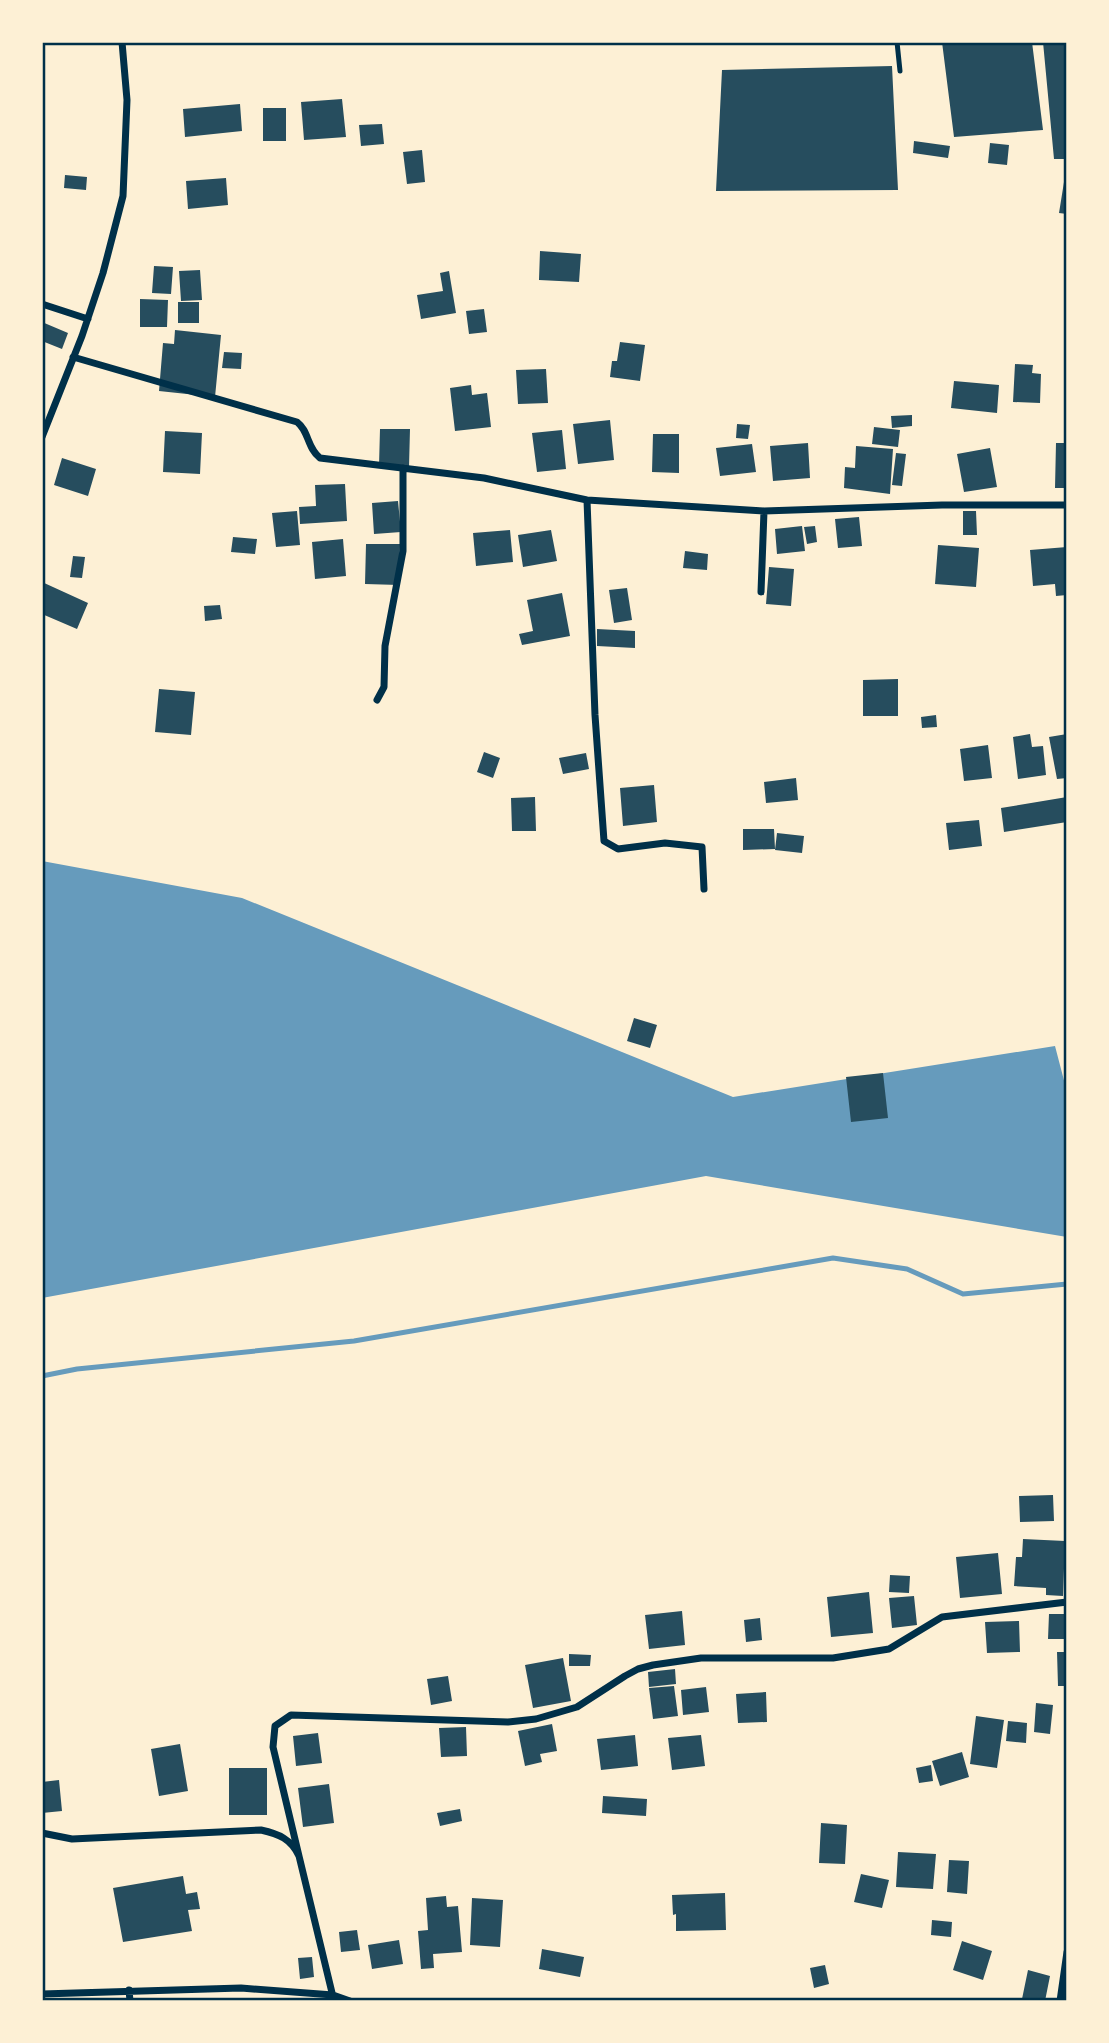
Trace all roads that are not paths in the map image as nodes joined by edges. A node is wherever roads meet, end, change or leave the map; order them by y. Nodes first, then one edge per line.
1 (122, 42) edge
2 (897, 42) edge
3 (900, 71) dead end
4 (42, 304) edge
5 (88, 319) junction
6 (73, 357) junction
7 (42, 437) edge
8 (403, 468) junction
9 (587, 500) junction
10 (1067, 505) edge
11 (764, 511) junction
12 (761, 592) dead end
13 (377, 700) dead end
14 (704, 889) dead end
15 (1067, 1602) edge
16 (42, 1833) edge
17 (299, 1856) junction
18 (1067, 1952) edge
19 (129, 1990) junction
20 (42, 1994) edge
21 (333, 1998) edge
22 (130, 2001) edge
23 (350, 2001) edge
24 (1060, 2001) edge

1 - 5 street
2 - 3 lane
4 - 5 street
5 - 6 street
6 - 7 street
6 - 8 street
8 - 9 street
8 - 13 street
9 - 11 street
9 - 14 street
10 - 11 street
11 - 12 street
15 - 17 street
16 - 17 street
17 - 21 street
18 - 24 street
19 - 20 street
19 - 21 street
19 - 22 street
21 - 23 street

